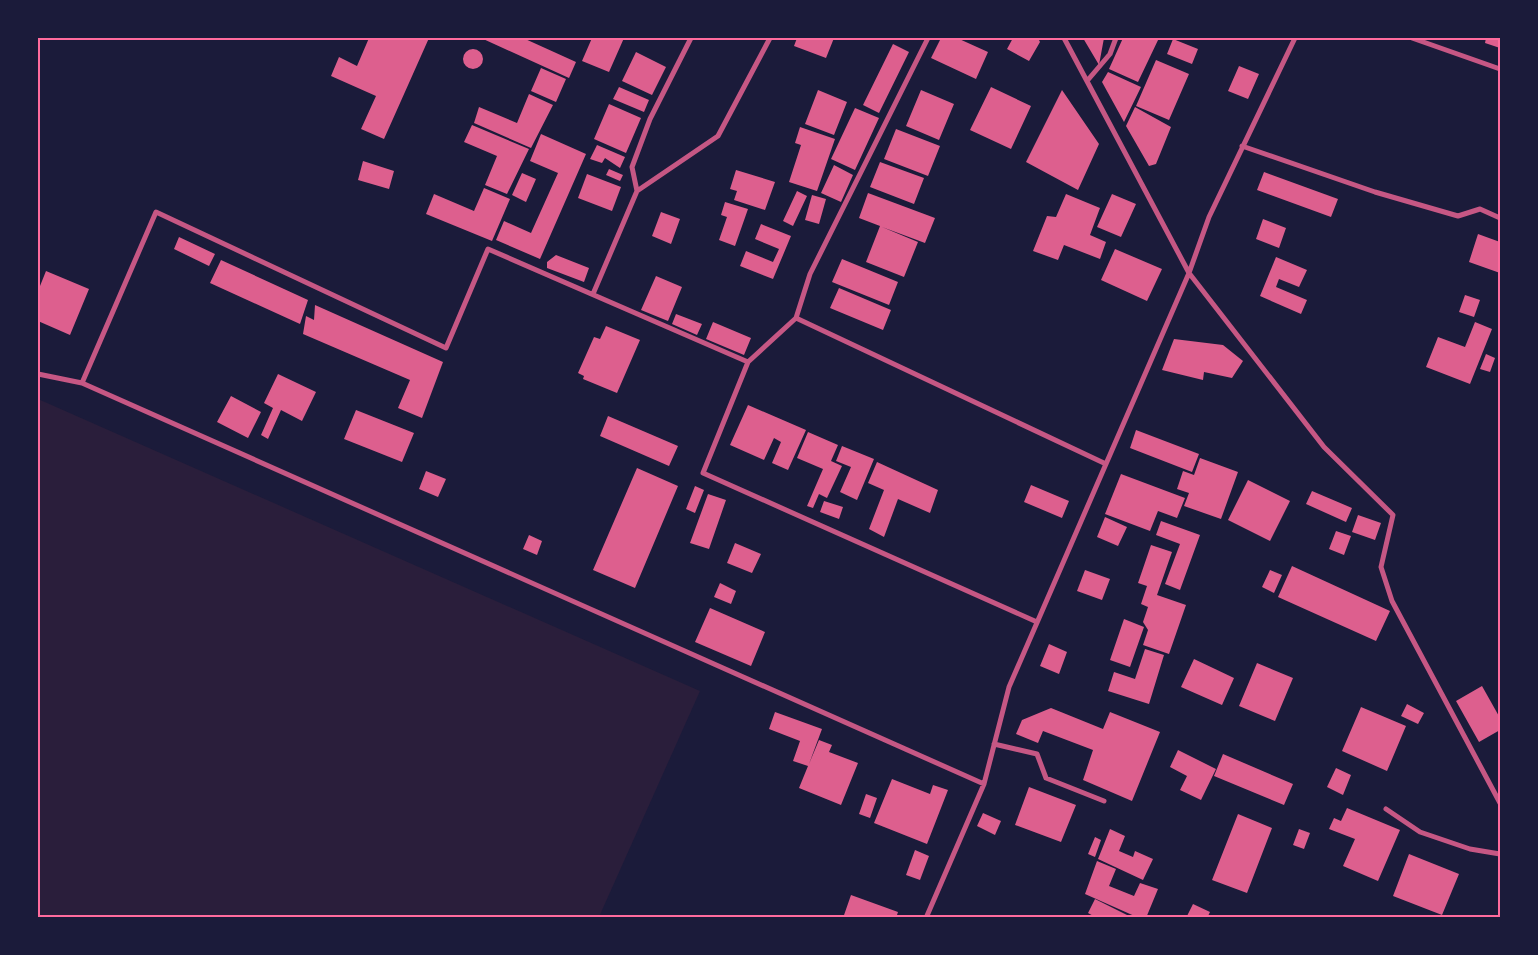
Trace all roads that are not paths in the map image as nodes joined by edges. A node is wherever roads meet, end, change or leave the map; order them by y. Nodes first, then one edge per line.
1 (691, 38) edge
2 (770, 38) edge
3 (928, 38) edge
4 (1064, 38) edge
5 (1116, 38) edge
6 (1295, 38) edge
7 (1412, 38) edge
8 (1500, 69) edge
9 (1087, 81) junction
10 (1242, 146) junction
11 (638, 191) junction
12 (1500, 218) edge
13 (1189, 273) junction
14 (593, 294) junction
15 (796, 318) junction
16 (748, 362) junction
17 (38, 374) edge
18 (82, 383) junction
19 (1106, 464) junction
20 (1037, 622) junction
21 (994, 744) junction
22 (984, 784) junction
23 (1104, 800) dead end
24 (1500, 804) edge
25 (1386, 809) dead end
26 (1500, 854) edge
27 (926, 918) edge

1 - 11 street
2 - 11 street
3 - 15 street
4 - 9 street
5 - 9 street
6 - 10 street
7 - 8 street
9 - 13 street
10 - 12 street
10 - 13 street
11 - 14 street
13 - 19 street
13 - 24 street
14 - 16 street
14 - 18 street
15 - 16 street
15 - 19 street
16 - 20 street
17 - 18 street
18 - 22 street
19 - 20 street
20 - 21 street
21 - 22 street
21 - 23 street
22 - 27 street
25 - 26 street

